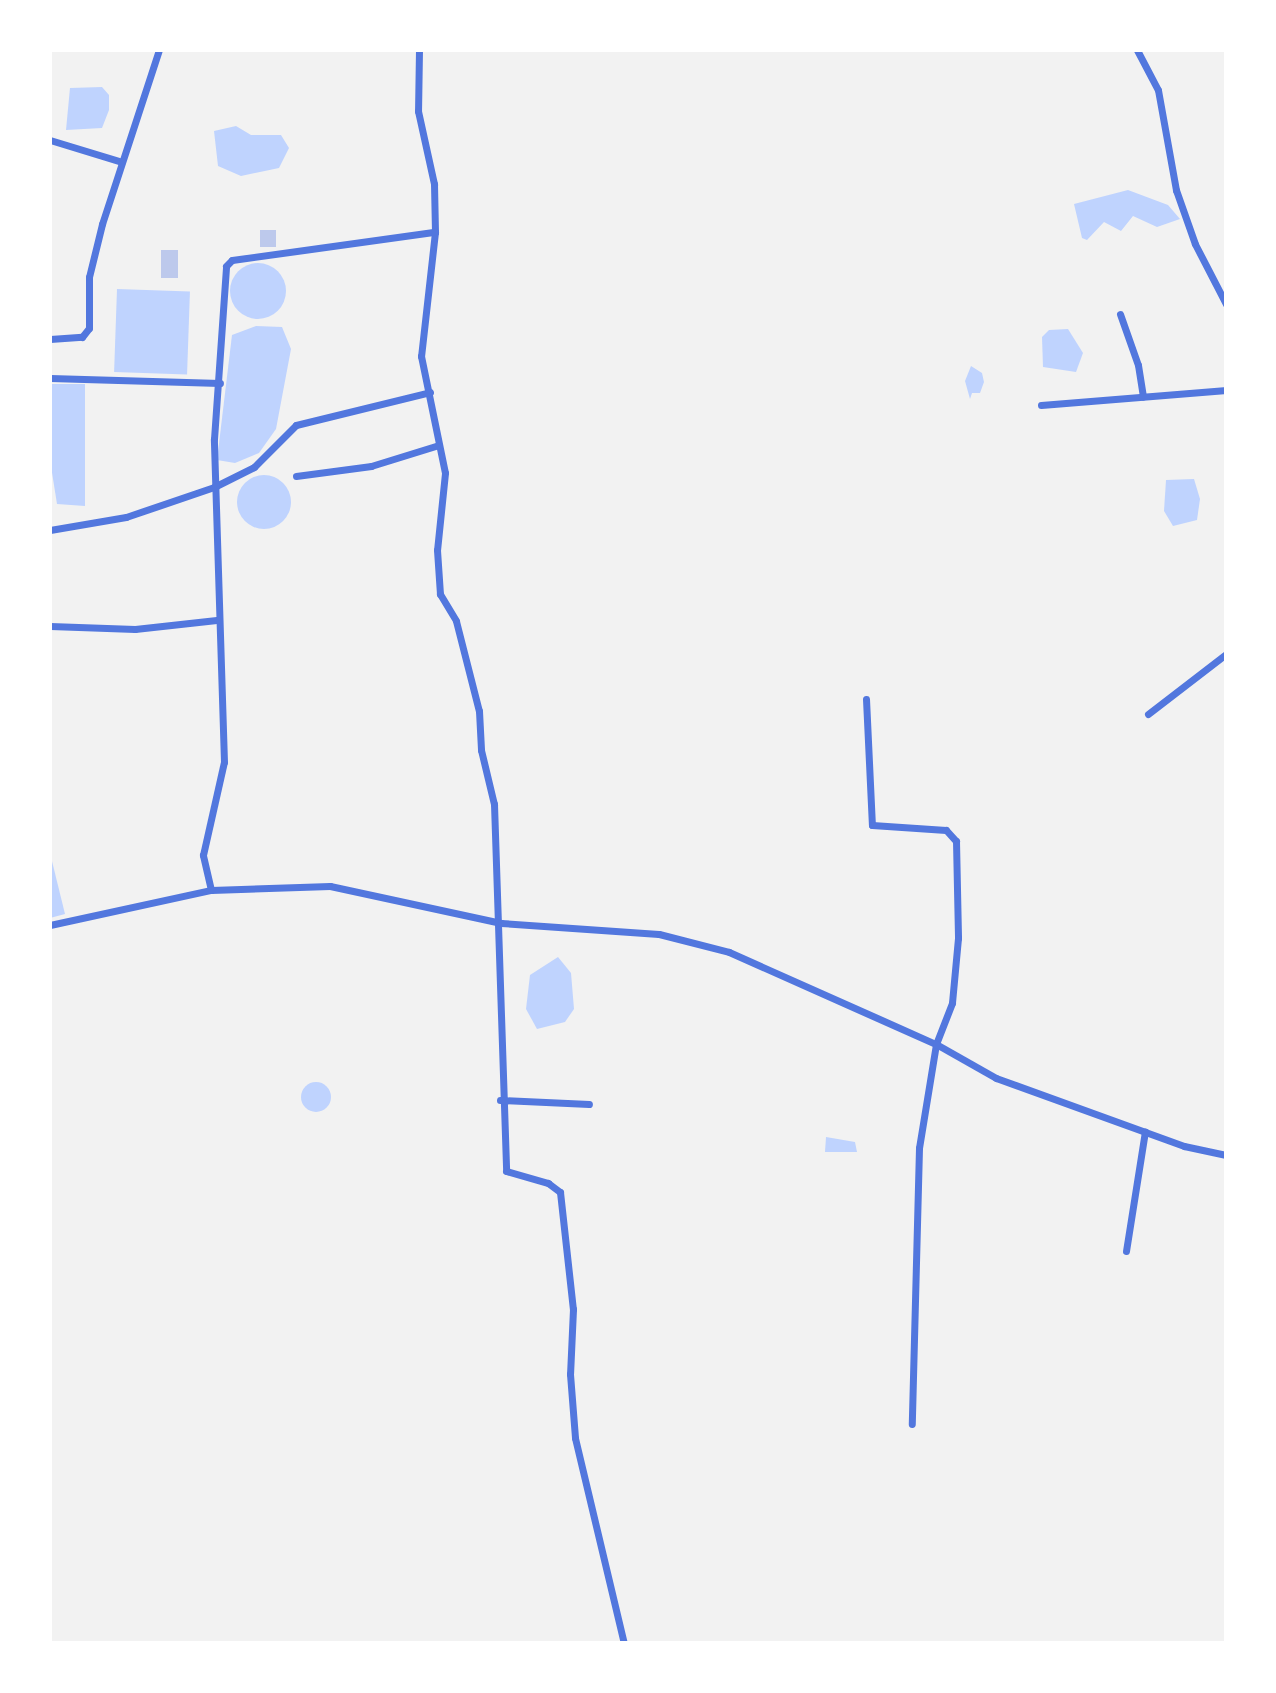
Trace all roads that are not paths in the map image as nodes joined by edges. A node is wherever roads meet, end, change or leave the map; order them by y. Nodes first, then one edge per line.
1 (159, 50) edge
2 (419, 50) edge
3 (1137, 50) edge
4 (50, 140) edge
5 (122, 162) junction
6 (435, 232) junction
7 (1226, 304) edge
8 (1120, 314) dead end
9 (50, 339) edge
10 (50, 378) edge
11 (220, 383) junction
12 (1226, 390) edge
13 (430, 392) junction
14 (1143, 397) junction
15 (1041, 405) dead end
16 (439, 445) junction
17 (296, 476) dead end
18 (214, 487) junction
19 (50, 530) edge
20 (217, 620) junction
21 (50, 626) edge
22 (1226, 654) edge
23 (866, 699) dead end
24 (1148, 714) dead end
25 (211, 890) junction
26 (501, 923) junction
27 (50, 925) edge
28 (936, 1044) junction
29 (500, 1100) junction
30 (589, 1104) dead end
31 (1145, 1131) junction
32 (1226, 1155) edge
33 (1126, 1251) dead end
34 (912, 1424) dead end
35 (624, 1643) edge

1 - 5 street
2 - 6 street
3 - 7 street
4 - 5 street
5 - 9 street
6 - 11 street
6 - 13 street
8 - 14 street
10 - 11 street
11 - 18 street
12 - 14 street
13 - 16 street
13 - 18 street
14 - 15 street
16 - 17 street
16 - 26 street
18 - 19 street
18 - 20 street
20 - 21 street
20 - 25 street
22 - 24 street
23 - 28 street
25 - 26 street
25 - 27 street
26 - 28 street
26 - 29 street
28 - 31 street
28 - 34 street
29 - 30 street
29 - 35 street
31 - 32 street
31 - 33 street

